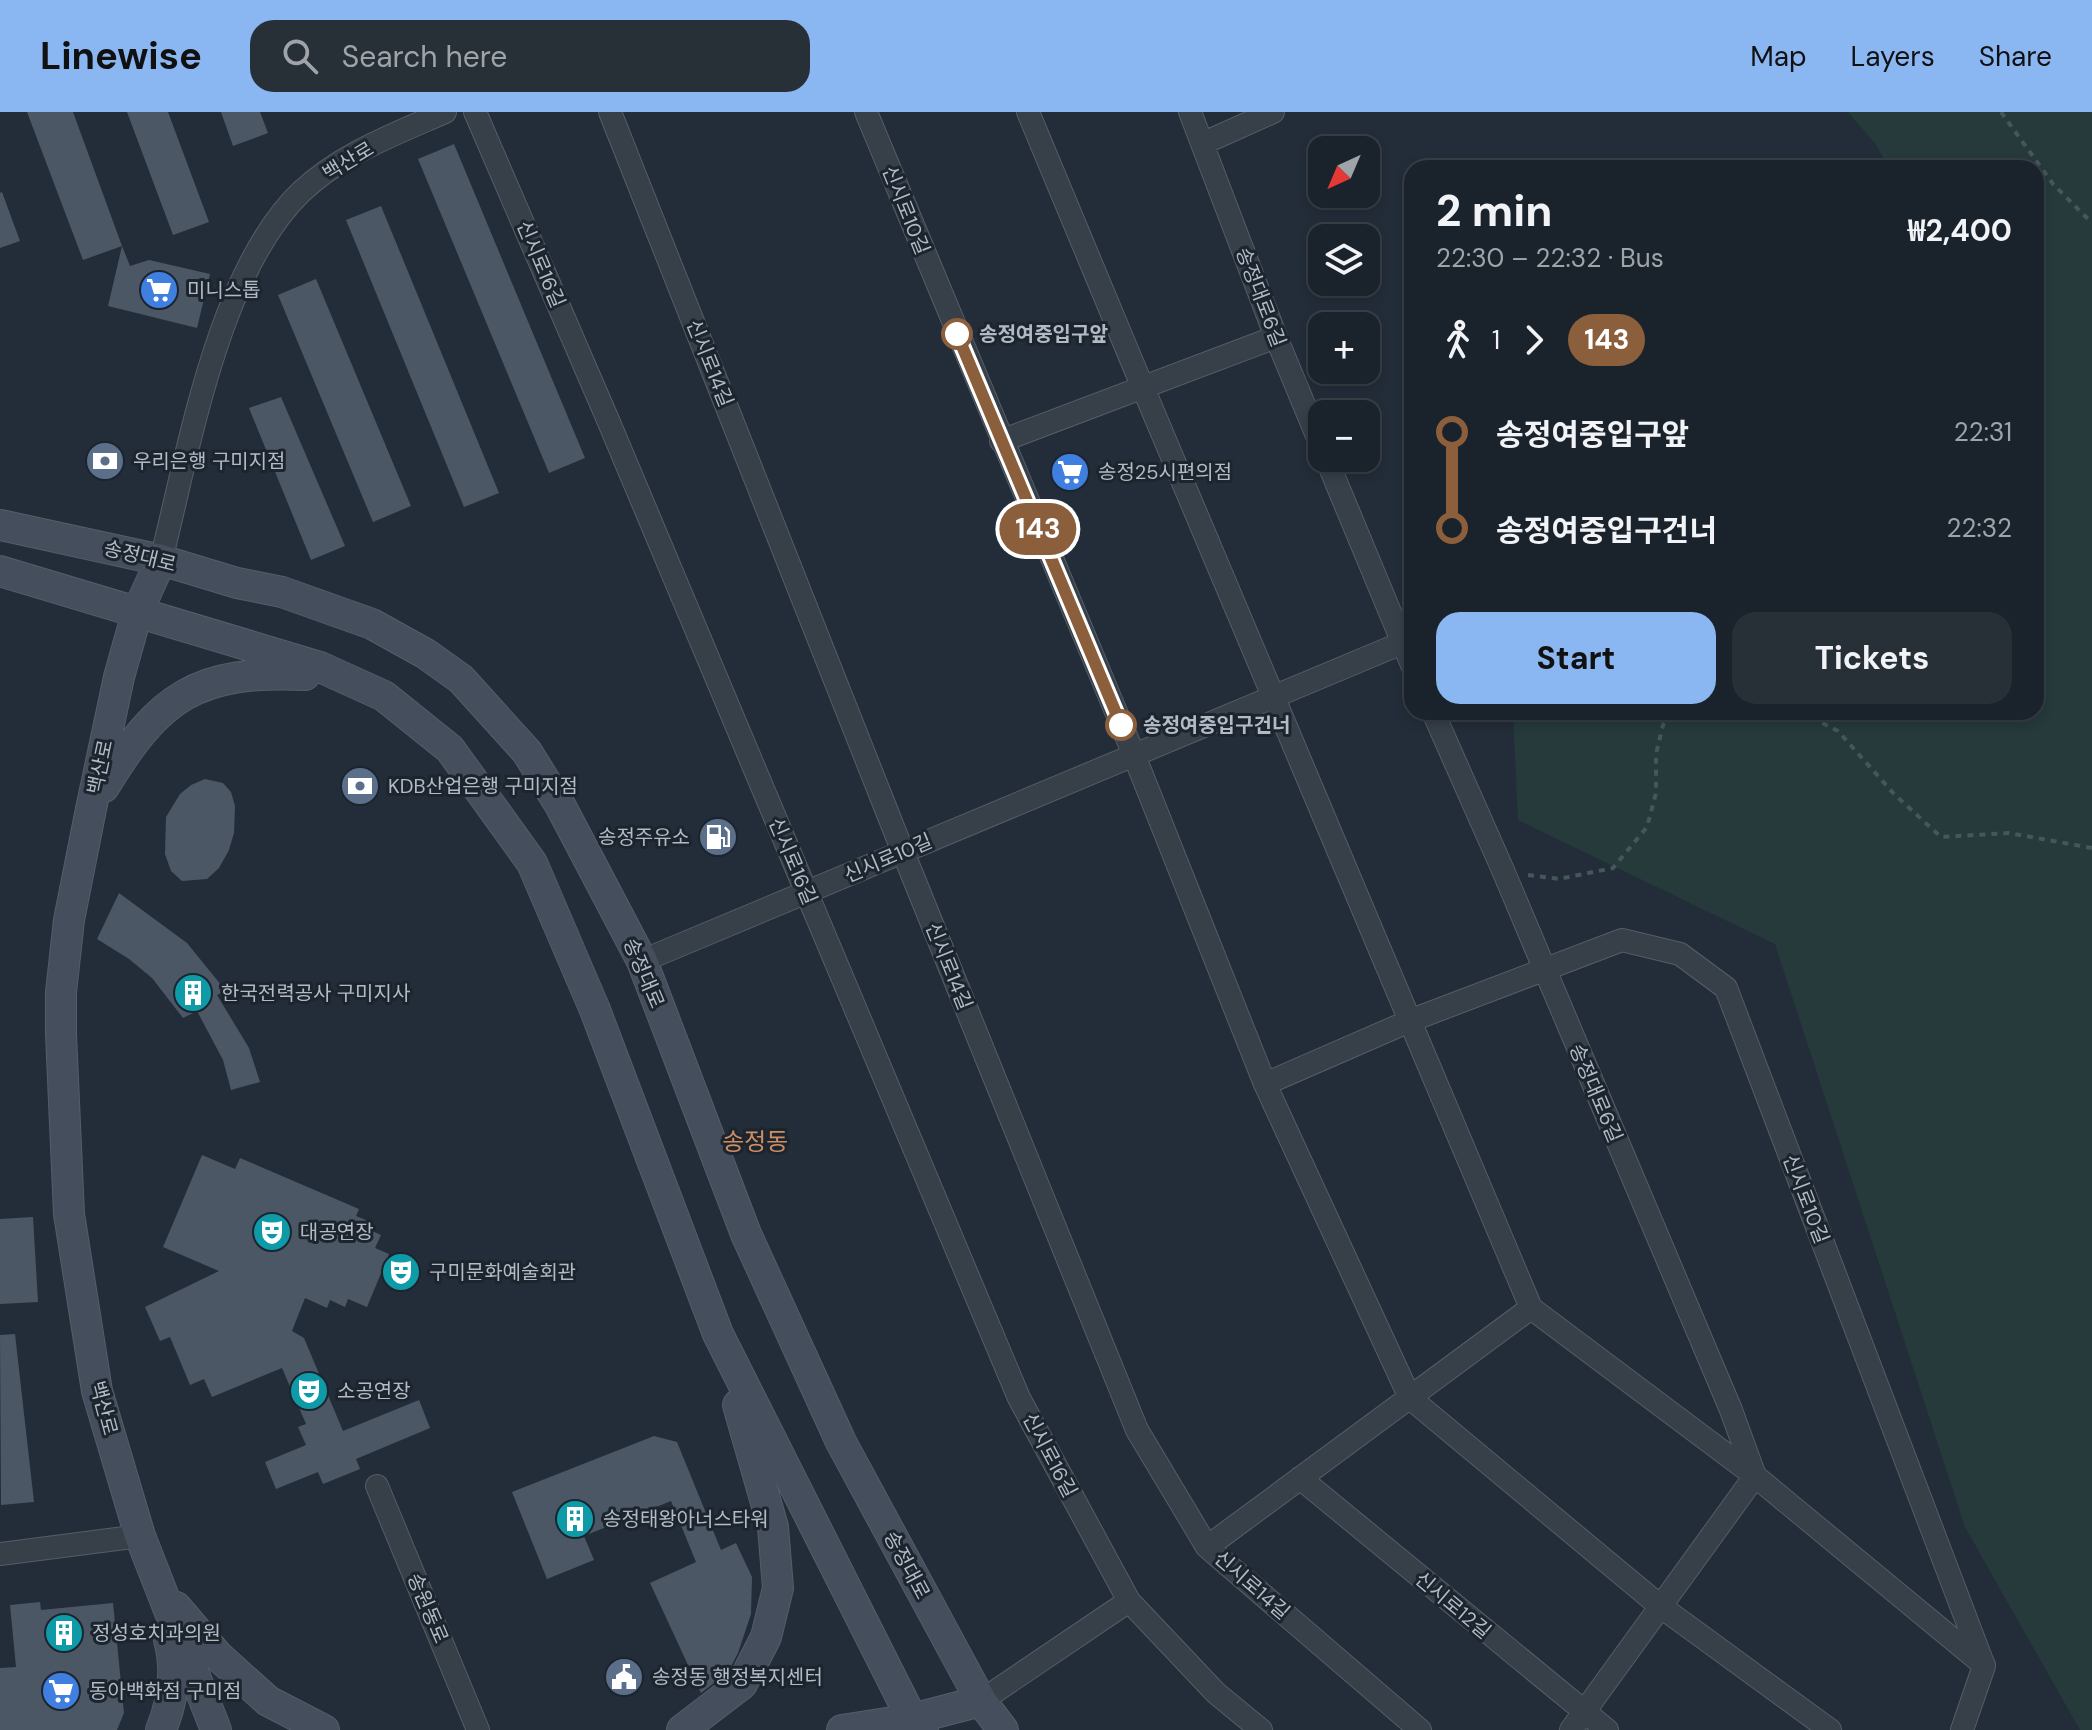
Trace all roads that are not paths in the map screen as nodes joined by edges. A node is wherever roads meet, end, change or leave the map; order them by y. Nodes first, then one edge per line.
1 (445, 112) edge
2 (475, 112) edge
3 (610, 112) edge
4 (866, 112) edge
5 (1028, 112) edge
6 (1190, 112) edge
7 (1273, 112) edge
8 (1204, 143) junction
9 (1276, 337) junction
10 (1141, 388) junction
11 (1308, 414) edge
12 (1001, 441) junction
13 (1332, 472) edge
14 (0, 525) edge
15 (161, 560) junction
16 (0, 571) edge
17 (137, 613) junction
18 (1402, 643) junction
19 (1404, 647) edge
20 (340, 676) junction
21 (1272, 698) junction
22 (1437, 720) edge
23 (1134, 755) junction
24 (91, 809) junction
25 (903, 852) junction
26 (806, 892) junction
27 (642, 961) junction
28 (1542, 968) junction
29 (1412, 1020) junction
30 (1265, 1084) junction
31 (1531, 1308) junction
32 (718, 1334) junction
33 (1410, 1398) junction
34 (1755, 1476) junction
35 (1300, 1478) junction
36 (377, 1486) dead end
37 (140, 1536) junction
38 (1207, 1547) junction
39 (0, 1554) edge
40 (152, 1568) junction
41 (1129, 1601) junction
42 (1660, 1606) junction
43 (1984, 1666) junction
44 (981, 1701) junction
45 (1577, 1721) edge
46 (917, 1724) edge
47 (161, 1730) edge
48 (216, 1730) edge
49 (324, 1730) edge
50 (478, 1730) edge
51 (682, 1730) edge
52 (842, 1730) edge
53 (1003, 1730) edge
54 (1261, 1730) edge
55 (1420, 1730) edge
56 (1607, 1730) edge
57 (1830, 1730) edge
58 (1962, 1730) edge

1 - 15 street, 백산로
2 - 26 street, 신시로16길
3 - 25 street, 신시로14길
4 - 12 street, 신시로10길
5 - 10 street
6 - 8 street, 송정대로6길
7 - 8 street
8 - 9 street, 송정대로6길
9 - 10 street
9 - 11 street, 송정대로6길
10 - 12 street
10 - 21 street
12 - 23 street, 신시로10길
13 - 18 street
14 - 15 street, 송정대로
15 - 17 street, 백산로
15 - 27 street, 송정대로
16 - 17 street
17 - 20 street
17 - 24 street, 백산로
18 - 19 street
18 - 21 street, 신시로10길
20 - 24 street
20 - 32 street
21 - 23 street, 신시로10길
21 - 29 street
22 - 28 street, 송정대로6길
23 - 25 street, 신시로10길
23 - 30 street, 신시로10길
24 - 37 street, 백산로
25 - 26 street, 신시로10길
25 - 38 street, 신시로14길
26 - 27 street, 신시로10길
26 - 41 street, 신시로16길
27 - 44 street, 송정대로
28 - 29 street, 신시로10길
28 - 34 street, 송정대로6길
28 - 43 street, 신시로10길
29 - 30 street, 신시로10길
29 - 31 street
30 - 33 street, 신시로10길
31 - 33 street
31 - 34 street
32 - 46 street
32 - 51 street
33 - 35 street
33 - 42 street, 신시로10길
34 - 42 street
34 - 43 street
35 - 38 street
35 - 45 street, 신시로12길
36 - 50 street, 송원동로
37 - 39 street
37 - 40 street, 백산로
38 - 55 street, 신시로14길
40 - 47 street, 백산로
40 - 48 street, 백산로
40 - 49 street, 백산로
41 - 44 street
41 - 54 street, 신시로16길
42 - 45 street
42 - 57 street, 신시로10길
43 - 58 street
44 - 46 street
44 - 53 street, 송정대로
45 - 56 street, 신시로12길
46 - 52 street

